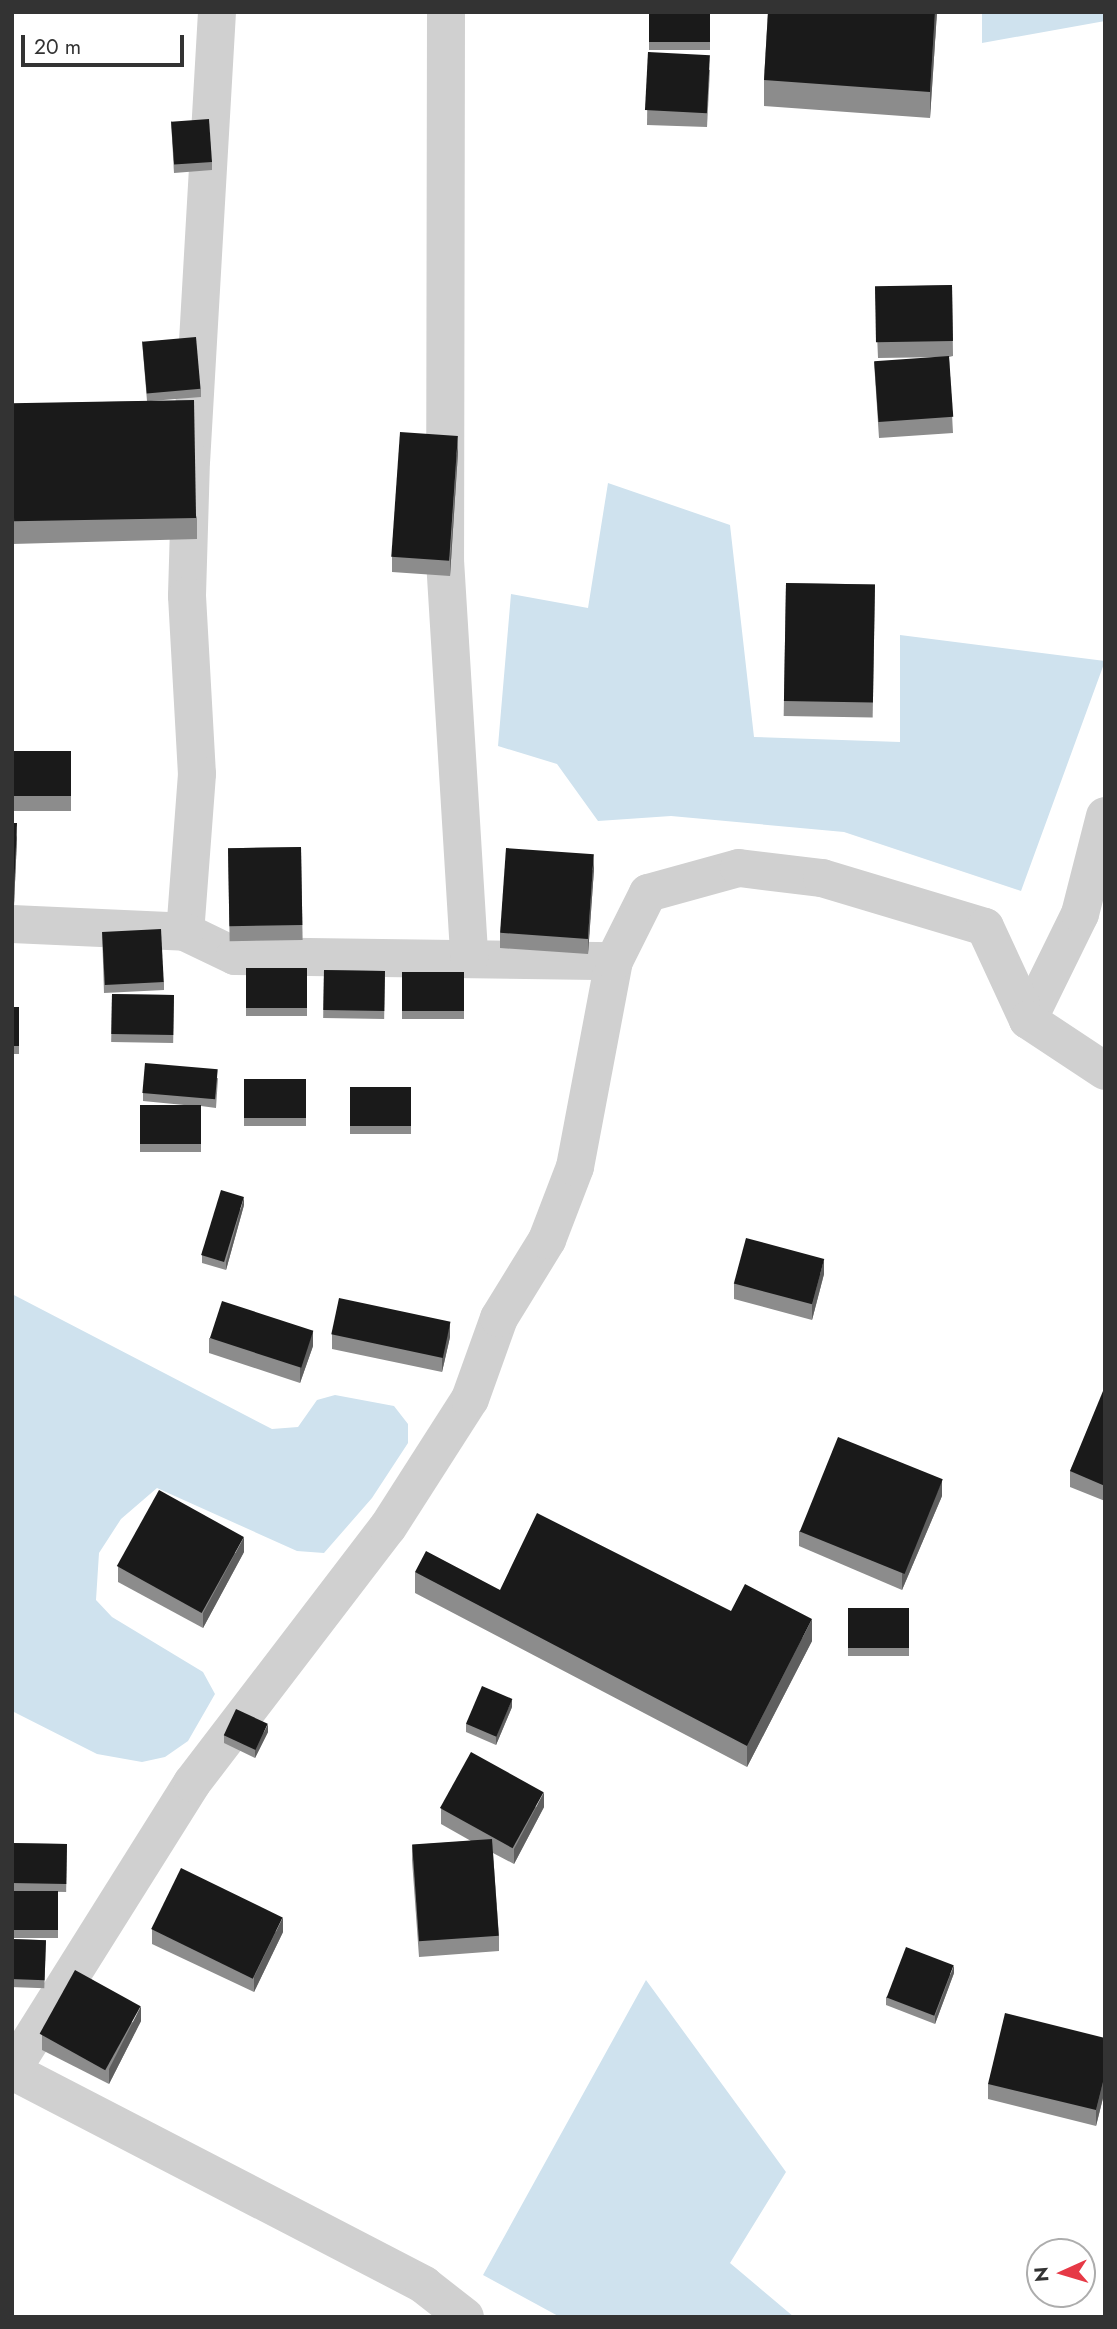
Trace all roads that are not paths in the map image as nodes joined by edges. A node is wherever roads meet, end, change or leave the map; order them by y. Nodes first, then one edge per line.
1 (217, 12) edge
2 (446, 12) edge
3 (1105, 816) edge
4 (12, 924) edge
5 (185, 932) junction
6 (469, 957) junction
7 (614, 961) junction
8 (1028, 1020) junction
9 (1105, 1071) edge
10 (12, 2071) edge
11 (465, 2317) edge

1 - 5 street
2 - 6 street
3 - 8 street
4 - 5 street
5 - 6 street
6 - 7 street
7 - 8 street
7 - 10 street
8 - 9 street
10 - 11 street

